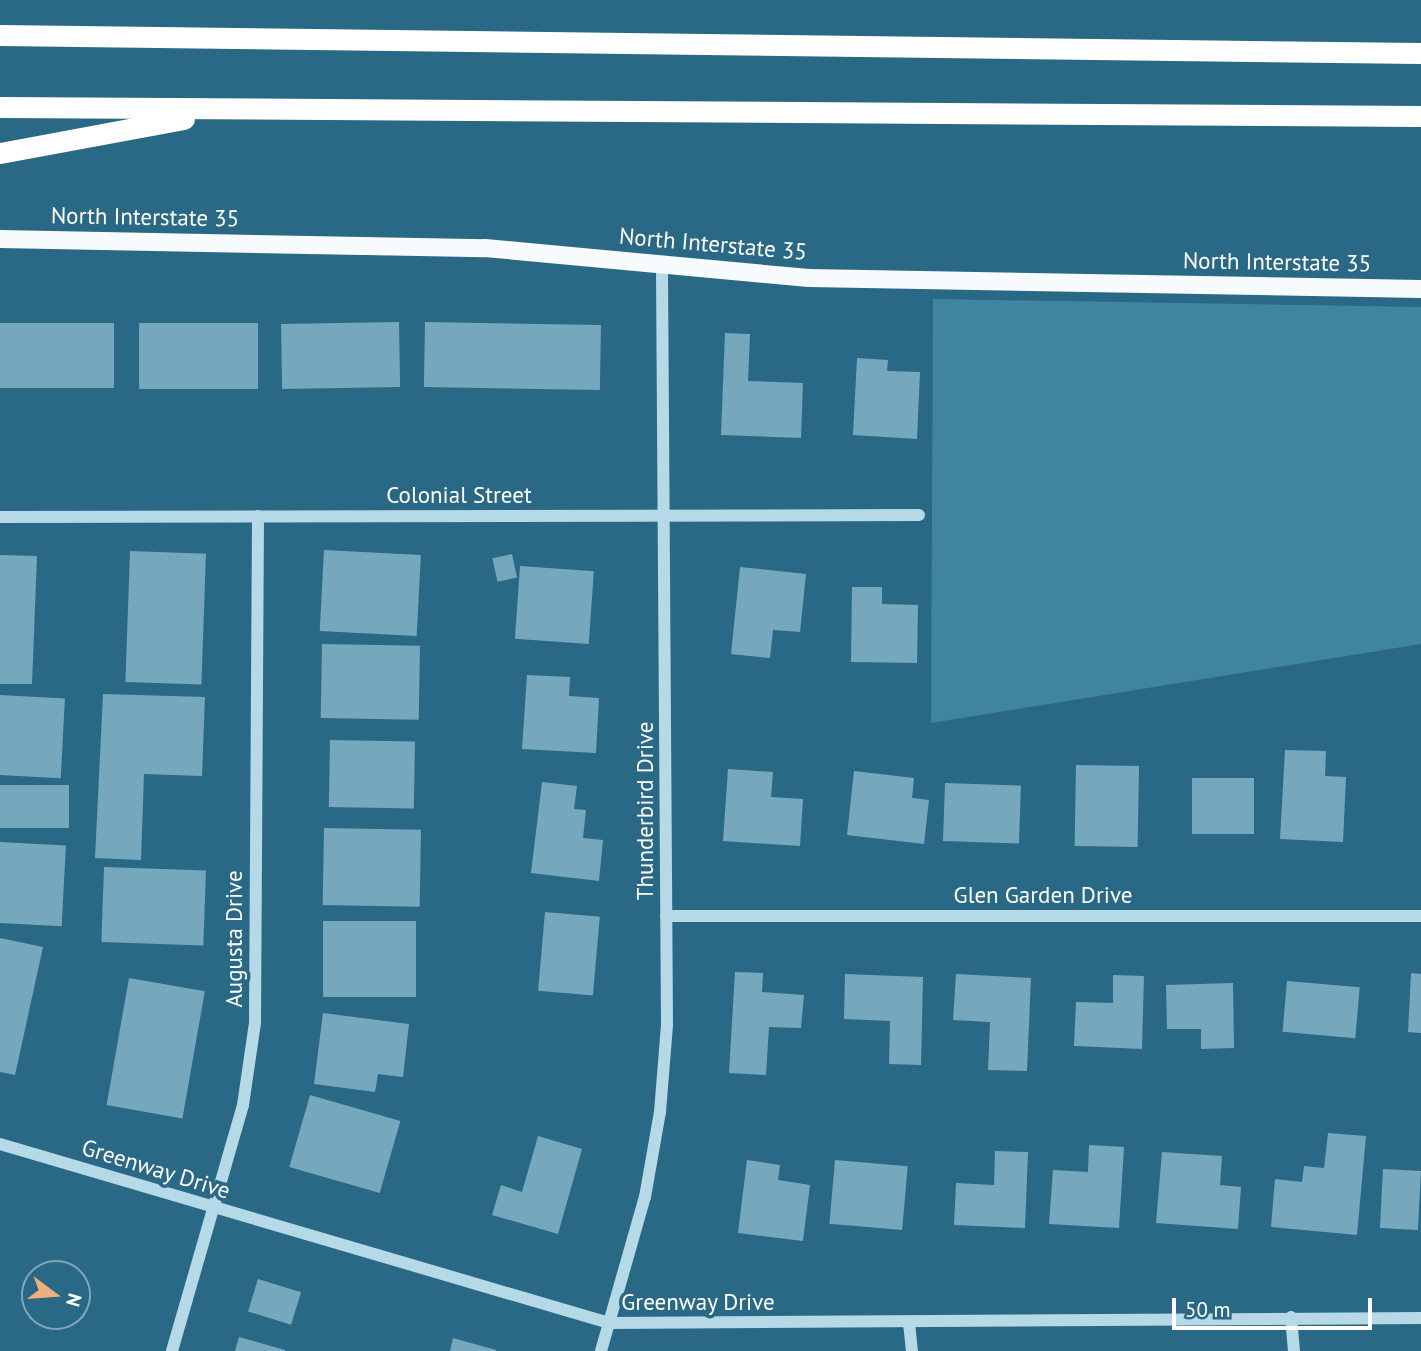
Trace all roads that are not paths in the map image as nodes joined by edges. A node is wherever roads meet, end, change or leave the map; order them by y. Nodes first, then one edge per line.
1 (0, 35) edge
2 (1421, 53) edge
3 (0, 107) edge
4 (243, 109) junction
5 (1421, 116) edge
6 (0, 153) edge
7 (0, 239) edge
8 (662, 263) junction
9 (1421, 289) edge
10 (919, 515) dead end
11 (258, 516) junction
12 (665, 516) junction
13 (0, 517) edge
14 (666, 916) junction
15 (1421, 916) edge
16 (0, 1144) edge
17 (213, 1209) junction
18 (1291, 1317) junction
19 (1421, 1318) edge
20 (609, 1322) junction
21 (909, 1323) junction
22 (172, 1351) edge
23 (601, 1351) edge
24 (912, 1351) edge
25 (1294, 1351) edge

1 - 2 highway
3 - 4 highway
4 - 5 highway
4 - 6 highway
7 - 8 main road, North Interstate 35
8 - 9 main road, North Interstate 35
8 - 12 street, Thunderbird Drive
10 - 12 street, Colonial Street
11 - 12 street, Colonial Street
11 - 13 street, Colonial Street
11 - 17 street, Augusta Drive
12 - 14 street, Thunderbird Drive
14 - 15 street, Glen Garden Drive
14 - 20 street, Thunderbird Drive
16 - 17 street, Greenway Drive
17 - 20 street, Greenway Drive
17 - 22 street, Augusta Drive
18 - 19 street, Greenway Drive
18 - 21 street, Greenway Drive
18 - 25 street
20 - 21 street, Greenway Drive
20 - 23 street, Thunderbird Drive
21 - 24 street

